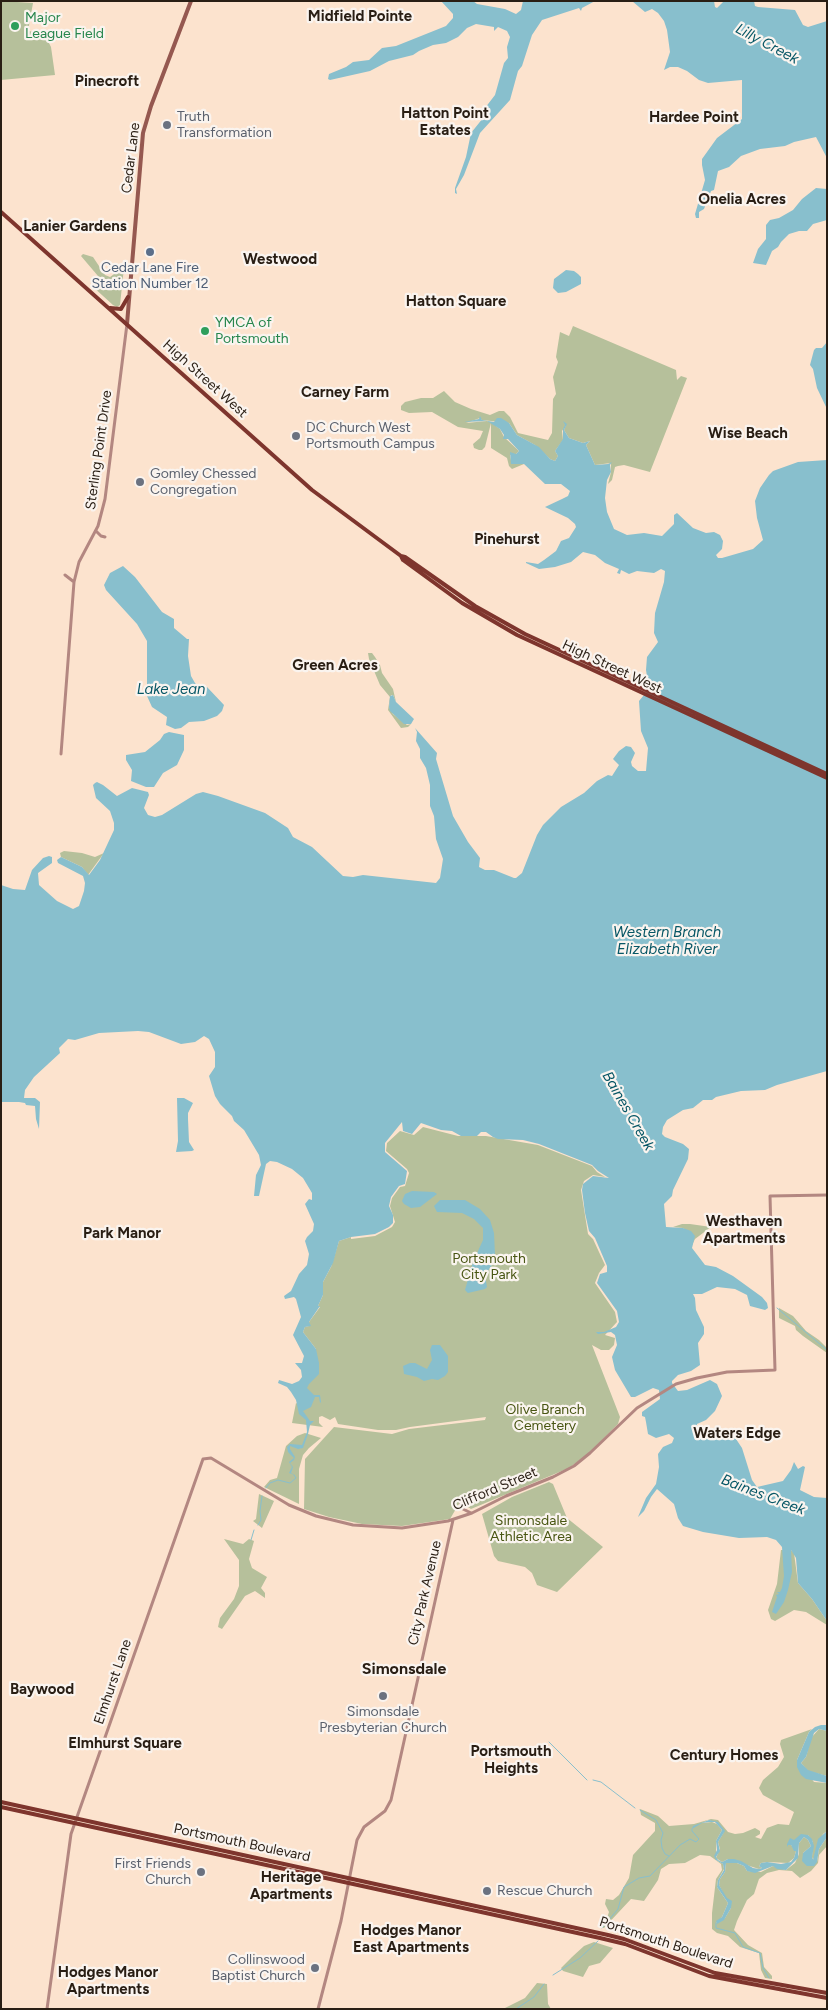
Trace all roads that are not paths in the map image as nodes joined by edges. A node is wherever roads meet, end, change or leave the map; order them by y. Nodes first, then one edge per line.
1 (191, 1) edge
2 (1, 212) edge
3 (128, 297) junction
4 (108, 308) junction
5 (127, 324) junction
6 (96, 530) junction
7 (105, 537) dead end
8 (65, 575) dead end
9 (74, 582) junction
10 (60, 754) dead end
11 (827, 776) edge
12 (827, 1195) edge
13 (206, 1458) joint
14 (460, 1501) dead end
15 (472, 1514) junction
16 (453, 1519) junction
17 (1, 1802) edge
18 (1, 1807) edge
19 (76, 1821) junction
20 (348, 1881) junction
21 (784, 1988) junction
22 (827, 1993) edge
23 (827, 1998) edge
24 (47, 2009) edge
25 (318, 2009) edge

1 - 3 main road, Cedar Lane
2 - 4 main road, High Street West
3 - 4 main road
3 - 5 main road, Cedar Lane
4 - 5 main road, High Street West
5 - 6 street, Sterling Point Drive
5 - 11 main road, High Street West
6 - 7 street
6 - 9 street, Sterling Point Drive
8 - 9 street
9 - 10 street, Sterling Point Drive
12 - 15 street, Clifford Street
13 - 16 street, Clifford Street
13 - 19 street, Elmhurst Lane
14 - 15 street
15 - 16 street, Clifford Street
16 - 20 street, City Park Avenue
17 - 19 main road, Portsmouth Boulevard
18 - 19 main road, Portsmouth Boulevard
19 - 20 main road, Portsmouth Boulevard
19 - 24 street, Elmhurst Lane
20 - 21 main road, Portsmouth Boulevard
20 - 25 street, City Park Avenue
21 - 22 main road, Portsmouth Boulevard
21 - 23 main road, Portsmouth Boulevard

